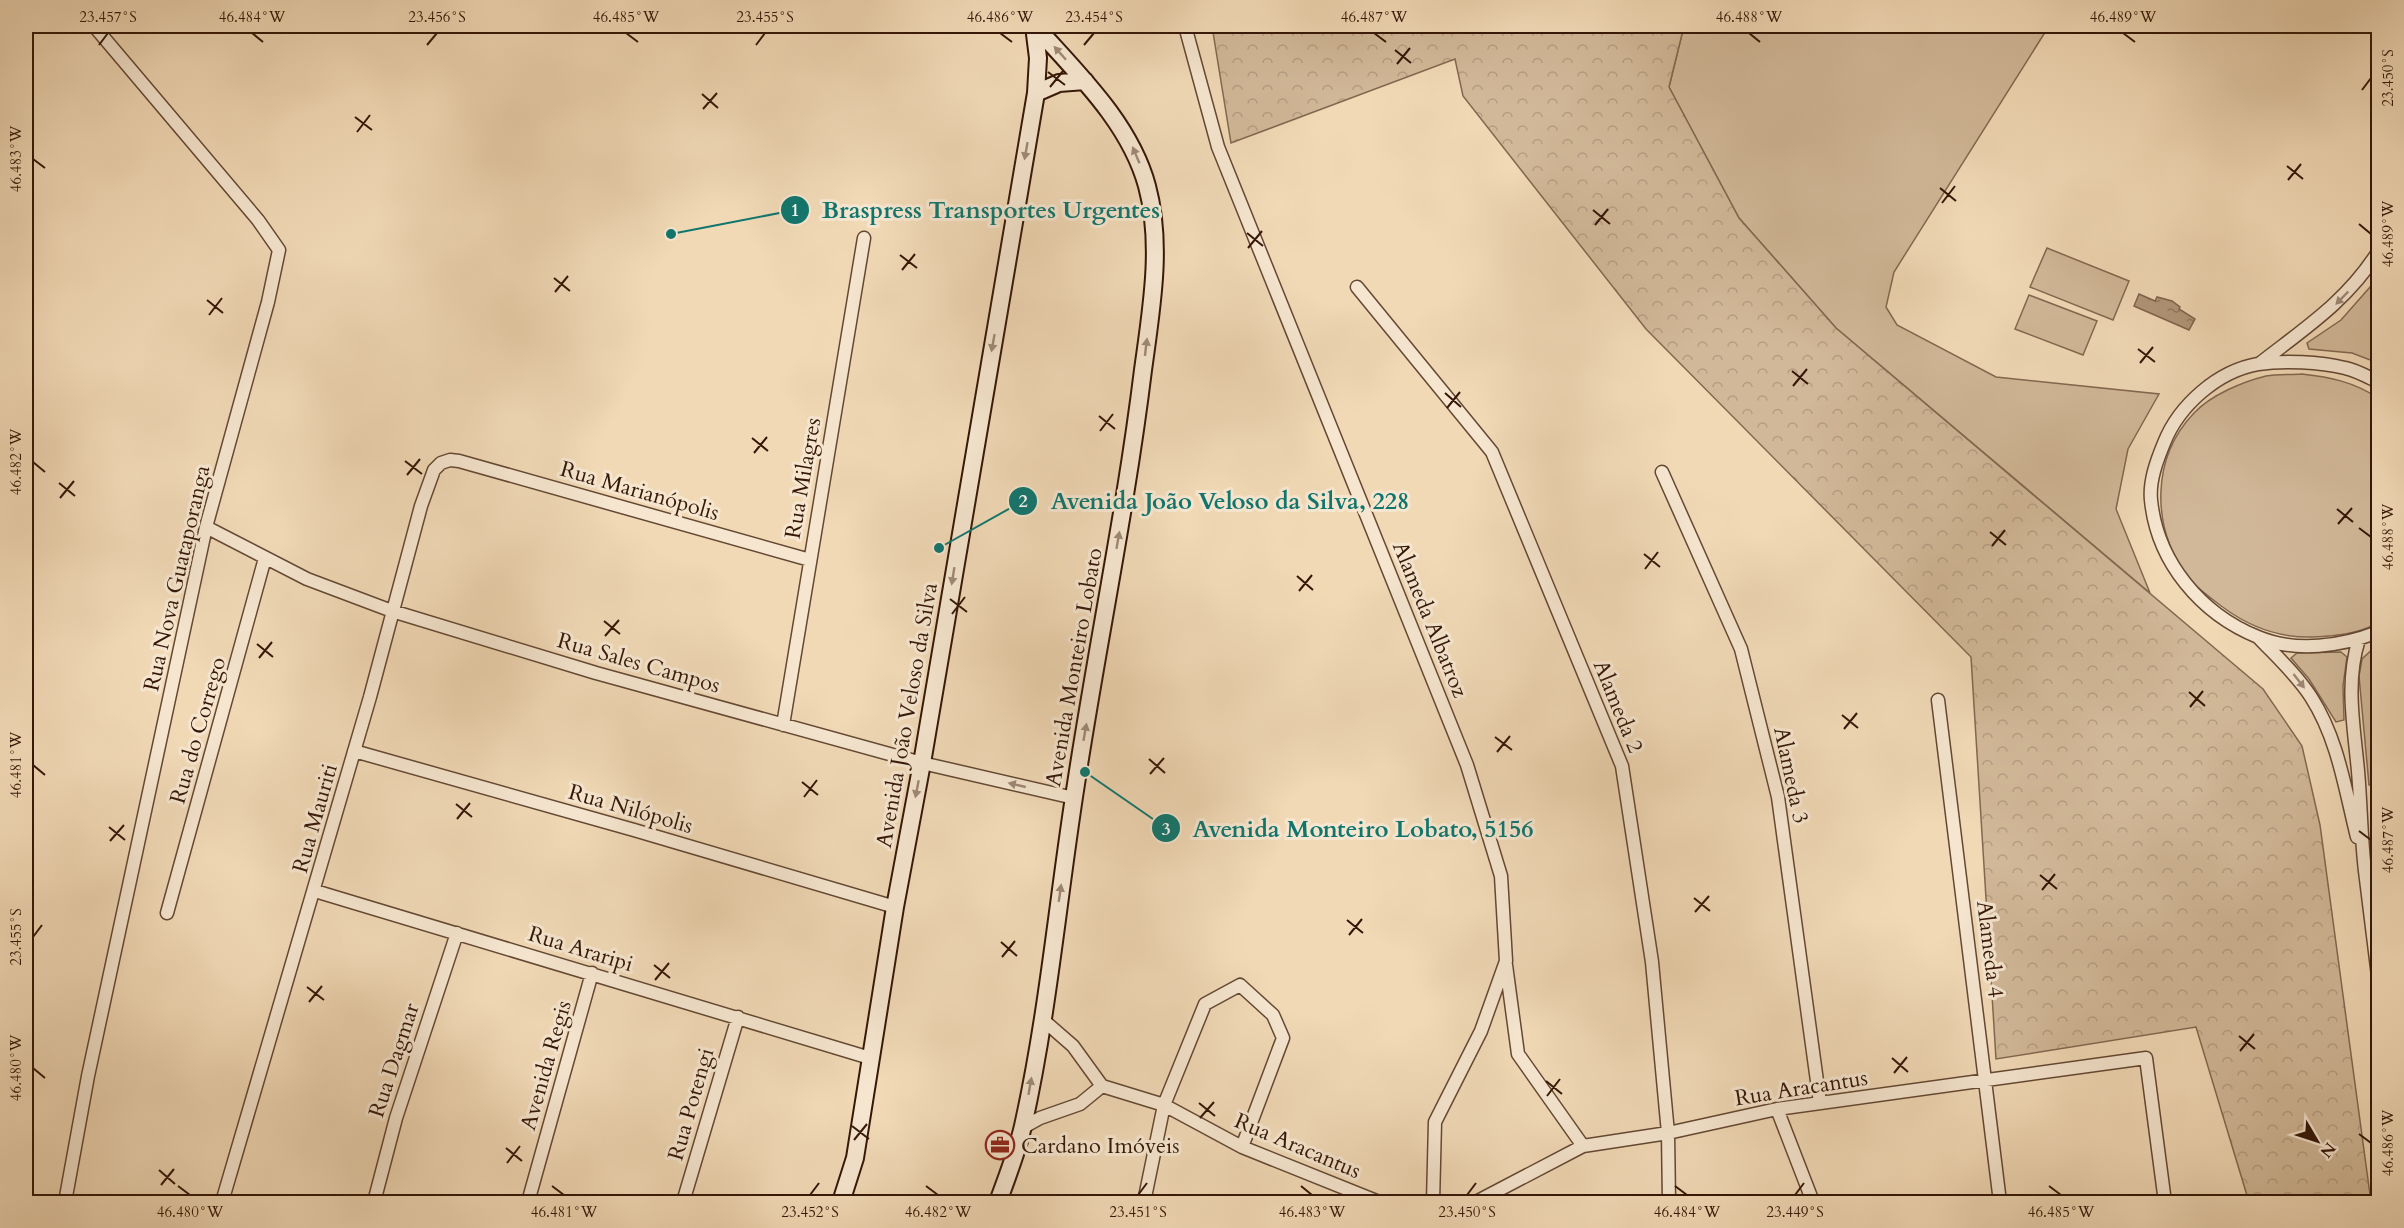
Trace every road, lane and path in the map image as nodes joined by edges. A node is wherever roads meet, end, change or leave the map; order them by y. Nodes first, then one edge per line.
1 (93, 26) edge
2 (1034, 26) edge
3 (1185, 26) edge
4 (1085, 81) junction
5 (1036, 93) junction
6 (864, 238) dead end
7 (2379, 252) edge
8 (1357, 287) dead end
9 (2259, 364) junction
10 (2379, 382) edge
11 (459, 461) joint
12 (1662, 472) dead end
13 (206, 527) junction
14 (265, 558) junction
15 (810, 560) junction
16 (392, 611) junction
17 (2379, 632) edge
18 (2259, 638) junction
19 (2359, 639) junction
20 (1938, 700) dead end
21 (783, 725) junction
22 (354, 751) junction
23 (922, 763) junction
24 (1074, 798) junction
25 (2365, 869) junction
26 (315, 891) junction
27 (895, 907) junction
28 (167, 913) dead end
29 (457, 933) junction
30 (1506, 961) junction
31 (592, 973) junction
32 (2379, 976) edge
33 (738, 1017) junction
34 (1042, 1019) junction
35 (870, 1058) junction
36 (1986, 1081) junction
37 (1102, 1086) junction
38 (1820, 1103) junction
39 (1164, 1105) junction
40 (1777, 1109) junction
41 (1022, 1128) junction
42 (1668, 1133) junction
43 (1583, 1146) junction
44 (1242, 1147) junction
45 (65, 1203) edge
46 (222, 1203) edge
47 (374, 1203) edge
48 (528, 1203) edge
49 (682, 1203) edge
50 (841, 1203) edge
51 (998, 1203) edge
52 (1144, 1203) edge
53 (1379, 1203) edge
54 (1433, 1203) edge
55 (1476, 1203) edge
56 (1669, 1203) edge
57 (1813, 1203) edge
58 (2000, 1203) edge
59 (2165, 1203) edge

1 - 13 street, Rua Nova Guataporanga
4 -> 2 street, Avenida Monteiro Lobato
2 - 5 street, Avenida Monteiro Lobato
3 - 30 street, Alameda Albatroz
4 - 5 street
24 -> 4 street, Avenida Monteiro Lobato
5 -> 23 street, Avenida João Veloso da Silva
6 - 15 street, Rua Milagres
7 -> 9 street
8 - 42 street, Alameda 2
9 - 10 street
9 - 18 street
11 - 15 street, Rua Marianópolis
11 - 16 street, Rua Mauriti
12 - 38 street, Alameda 3
13 - 14 street, Rua Sales Campos
13 - 45 street, Rua Nova Guataporanga
14 - 16 street, Rua Sales Campos
14 - 28 street, Rua do Corrego
15 - 21 street, Rua Milagres
16 - 21 street, Rua Sales Campos
16 - 22 street, Rua Mauriti
17 - 19 street
18 - 19 street
18 -> 25 street
19 - 25 street
20 - 36 street, Alameda 4
21 - 23 street, Rua Sales Campos
22 - 26 street, Rua Mauriti
22 - 27 street, Rua Nilópolis
24 -> 23 street, Rua Sales Campos
23 -> 27 street, Avenida João Veloso da Silva
34 -> 24 street, Avenida Monteiro Lobato
25 - 32 street
26 - 29 street, Rua Araripi
26 - 46 street, Rua Mauriti
27 - 35 street, Avenida João Veloso da Silva
29 - 31 street, Rua Araripi
29 - 47 street, Rua Dagmar
30 - 43 street
30 - 54 street, Alameda Albatroz
31 - 33 street, Rua Araripi
31 - 48 street, Avenida Regis
33 - 35 street, Rua Araripi
33 - 49 street, Rua Potengi
34 - 37 street
41 -> 34 street, Avenida Monteiro Lobato
35 - 50 street, Avenida João Veloso da Silva
36 - 38 street, Rua Aracantus
36 - 58 street, Alameda 4
36 - 59 street, Rua Aracantus
37 - 39 street, Rua Aracantus
37 - 41 street
38 - 40 street, Rua Aracantus
39 - 44 street, Rua Aracantus
39 - 44 street
39 - 52 street
40 - 42 street, Rua Aracantus
40 - 57 street
41 - 51 street, Avenida Monteiro Lobato
42 - 43 street, Rua Aracantus
42 - 56 street, Alameda 2
43 - 55 street, Rua Aracantus
44 - 53 street, Rua Aracantus

